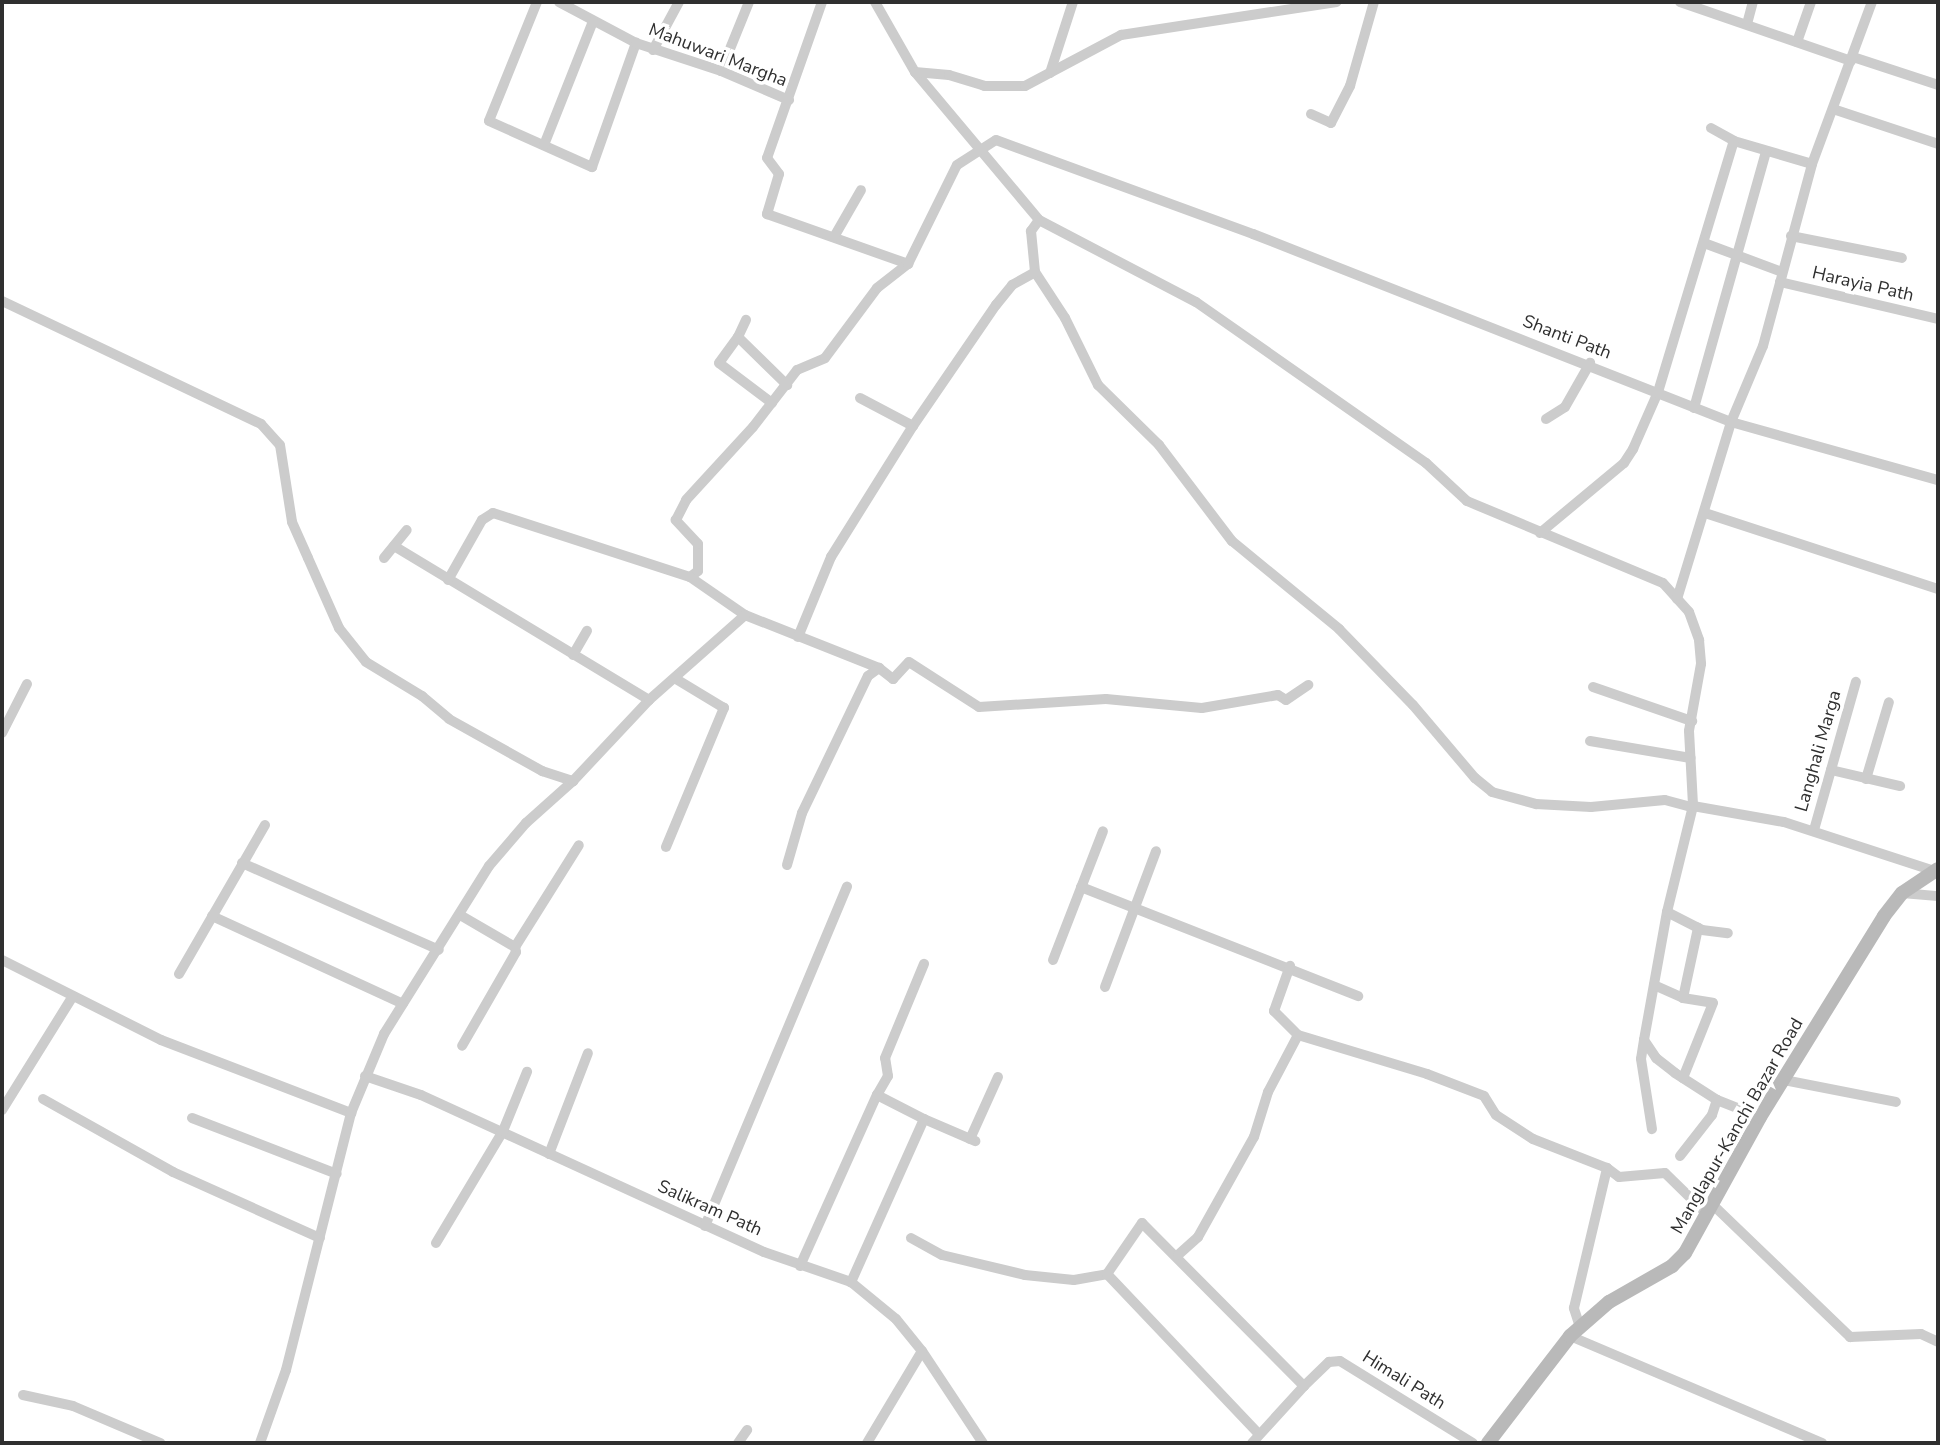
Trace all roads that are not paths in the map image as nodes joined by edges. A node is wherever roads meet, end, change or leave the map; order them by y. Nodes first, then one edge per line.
1 (537, 2) edge
2 (559, 2) edge
3 (679, 2) edge
4 (749, 2) edge
5 (822, 2) edge
6 (875, 2) edge
7 (1073, 2) edge
8 (1336, 2) edge
9 (1374, 2) edge
10 (1680, 2) edge
11 (1753, 2) edge
12 (1811, 2) edge
13 (1872, 2) edge
14 (1699, 5) edge
15 (593, 21) junction
16 (1747, 24) junction
17 (1797, 42) junction
18 (636, 43) junction
19 (653, 50) junction
20 (1852, 59) junction
21 (721, 71) junction
22 (915, 72) junction
23 (1051, 73) junction
24 (1938, 85) edge
25 (789, 100) junction
26 (1833, 109) junction
27 (1311, 114) dead end
28 (1711, 128) dead end
29 (1734, 141) junction
30 (1938, 144) edge
31 (544, 145) junction
32 (976, 151) junction
33 (1766, 151) junction
34 (1812, 164) junction
35 (861, 190) dead end
36 (1039, 220) junction
37 (1791, 236) junction
38 (834, 237) junction
39 (1704, 243) junction
40 (1737, 256) junction
41 (1902, 258) dead end
42 (908, 264) junction
43 (1035, 272) junction
44 (1781, 277) junction
45 (2, 301) edge
46 (1938, 319) edge
47 (746, 320) dead end
48 (738, 337) junction
49 (1590, 363) junction
50 (787, 385) junction
51 (1658, 392) junction
52 (860, 398) dead end
53 (772, 403) junction
54 (1694, 408) junction
55 (1546, 419) dead end
56 (1731, 422) junction
57 (913, 426) junction
58 (1938, 480) edge
59 (1704, 513) junction
60 (407, 530) dead end
61 (1540, 533) junction
62 (394, 546) junction
63 (384, 558) dead end
64 (690, 577) junction
65 (448, 580) junction
66 (1938, 589) edge
67 (1677, 599) junction
68 (745, 615) junction
69 (587, 631) dead end
70 (798, 637) junction
71 (573, 654) junction
72 (879, 668) junction
73 (676, 679) junction
74 (1856, 682) dead end
75 (27, 684) dead end
76 (1308, 685) dead end
77 (1593, 687) dead end
78 (649, 700) junction
79 (1889, 702) dead end
80 (1692, 721) junction
81 (2, 733) edge
82 (1590, 741) dead end
83 (1691, 758) junction
84 (1831, 770) junction
85 (1866, 779) junction
86 (573, 781) junction
87 (1900, 786) dead end
88 (1693, 807) junction
89 (265, 825) dead end
90 (1814, 830) junction
91 (1103, 831) dead end
92 (579, 845) dead end
93 (666, 847) dead end
94 (1156, 851) dead end
95 (242, 863) junction
96 (786, 865) dead end
97 (1936, 870) edge
98 (847, 887) dead end
99 (1081, 887) junction
100 (1902, 893) junction
101 (1938, 896) edge
102 (1136, 909) junction
103 (1667, 912) junction
104 (460, 915) junction
105 (212, 916) junction
106 (1698, 928) junction
107 (1728, 933) dead end
108 (515, 947) junction
109 (439, 950) junction
110 (2, 960) edge
111 (1053, 960) dead end
112 (924, 964) dead end
113 (1290, 966) junction
114 (179, 974) dead end
115 (1654, 985) junction
116 (1105, 987) dead end
117 (73, 996) junction
118 (1358, 996) dead end
119 (1683, 998) junction
120 (402, 1004) junction
121 (1298, 1035) junction
122 (1644, 1040) junction
123 (462, 1046) dead end
124 (588, 1053) dead end
125 (527, 1072) dead end
126 (365, 1076) junction
127 (998, 1077) dead end
128 (1683, 1079) junction
129 (1784, 1080) junction
130 (877, 1095) junction
131 (43, 1099) dead end
132 (1717, 1100) junction
133 (1896, 1102) dead end
134 (2, 1111) edge
135 (351, 1113) junction
136 (1760, 1117) junction
137 (192, 1118) dead end
138 (924, 1119) junction
139 (1652, 1129) dead end
140 (503, 1131) junction
141 (550, 1154) junction
142 (1680, 1156) dead end
143 (1607, 1168) junction
144 (337, 1174) junction
145 (1709, 1209) junction
146 (705, 1226) junction
147 (320, 1238) junction
148 (911, 1238) dead end
149 (436, 1243) dead end
150 (1178, 1255) junction
151 (800, 1266) junction
152 (1107, 1274) junction
153 (851, 1282) junction
154 (1575, 1331) junction
155 (1938, 1342) edge
156 (922, 1351) junction
157 (1304, 1386) junction
158 (23, 1395) dead end
159 (747, 1430) dead end
160 (1255, 1438) edge
161 (160, 1443) edge
162 (260, 1443) edge
163 (738, 1443) edge
164 (867, 1443) edge
165 (983, 1443) edge
166 (1473, 1443) edge
167 (1488, 1443) edge
168 (1822, 1443) edge

1 - 31 street
2 - 15 street, Mahuwari Margha
3 - 19 street
4 - 21 street
5 - 25 street
6 - 22 street
7 - 23 street
8 - 23 street
9 - 27 street
10 - 14 street
11 - 16 street
12 - 17 street
13 - 20 street
14 - 16 street
15 - 18 street, Mahuwari Margha
15 - 31 street
16 - 17 street
17 - 20 street
18 - 19 street, Mahuwari Margha
18 - 31 street
19 - 21 street, Mahuwari Margha
20 - 24 street
20 - 26 street
21 - 25 street, Mahuwari Margha
22 - 23 street
22 - 32 street
25 - 38 street
26 - 30 street
26 - 34 street
28 - 29 street
29 - 33 street
29 - 39 street
32 - 36 street
32 - 42 street
32 - 49 street, Shanti Path
33 - 34 street
33 - 40 street
34 - 37 street
35 - 38 street
36 - 43 street
36 - 61 street
37 - 41 street
37 - 44 street
38 - 42 street
39 - 40 street, Harayia Path
39 - 51 street
40 - 44 street, Harayia Path
40 - 54 street
42 - 50 street
43 - 57 street
43 - 88 street
44 - 46 street, Harayia Path
44 - 56 street
45 - 86 street
47 - 48 street
48 - 50 street
48 - 53 street
49 - 51 street, Shanti Path
49 - 55 street
50 - 53 street
51 - 54 street, Shanti Path
51 - 61 street
52 - 57 street
53 - 64 street
54 - 56 street, Shanti Path
56 - 58 street, Shanti Path
56 - 59 street
57 - 70 street
59 - 66 street
59 - 67 street
60 - 62 street
61 - 67 street
62 - 63 street
62 - 65 street
64 - 65 street
64 - 68 street
65 - 71 street
67 - 80 street
68 - 70 street
68 - 73 street
69 - 71 street
70 - 72 street
71 - 78 street
72 - 76 street
72 - 96 street
73 - 78 street
73 - 93 street
74 - 84 street, Langhali Marga
75 - 81 street
77 - 80 street
78 - 86 street
79 - 85 street
80 - 83 street
82 - 83 street
83 - 88 street
84 - 85 street
84 - 90 street, Langhali Marga
85 - 87 street
86 - 104 street
88 - 90 street
88 - 103 street
89 - 95 street
90 - 97 street
91 - 99 street
92 - 108 street
94 - 102 street
95 - 105 street
95 - 109 street
97 - 100 street, Manglapur-Kanchi Bazar Road
98 - 146 street
99 - 102 street
99 - 111 street
100 - 101 street
100 - 129 street, Manglapur-Kanchi Bazar Road
102 - 113 street
102 - 116 street
103 - 106 street
103 - 115 street
104 - 108 street
104 - 109 street
105 - 114 street
105 - 120 street
106 - 107 street
106 - 119 street
108 - 123 street
109 - 120 street
110 - 117 street
112 - 130 street
113 - 118 street
113 - 121 street
115 - 119 street
115 - 122 street
117 - 134 street
117 - 135 street
119 - 128 street
120 - 126 street
121 - 143 street
121 - 150 street
122 - 128 street
122 - 139 street
124 - 141 street
125 - 140 street
126 - 135 street
126 - 140 street, Salikram Path
127 - 138 street
128 - 132 street
129 - 133 street
129 - 136 street, Manglapur-Kanchi Bazar Road
130 - 138 street
130 - 151 street
131 - 147 street
132 - 136 street
132 - 142 street
135 - 144 street
136 - 145 street, Manglapur-Kanchi Bazar Road
137 - 144 street
138 - 153 street
140 - 141 street, Salikram Path
140 - 149 street
141 - 146 street, Salikram Path
143 - 145 street
143 - 154 street
144 - 147 street
145 - 154 street, Manglapur-Kanchi Bazar Road
145 - 155 street
146 - 151 street, Salikram Path
147 - 162 street
148 - 152 street
150 - 152 street
150 - 157 street
151 - 153 street, Salikram Path
152 - 160 street
153 - 156 street, Salikram Path
154 - 167 street, Manglapur-Kanchi Bazar Road
154 - 168 street
156 - 164 street
156 - 165 street, Salikram Path
157 - 160 street, Himali Path
157 - 166 street, Himali Path
158 - 161 street
159 - 163 street

